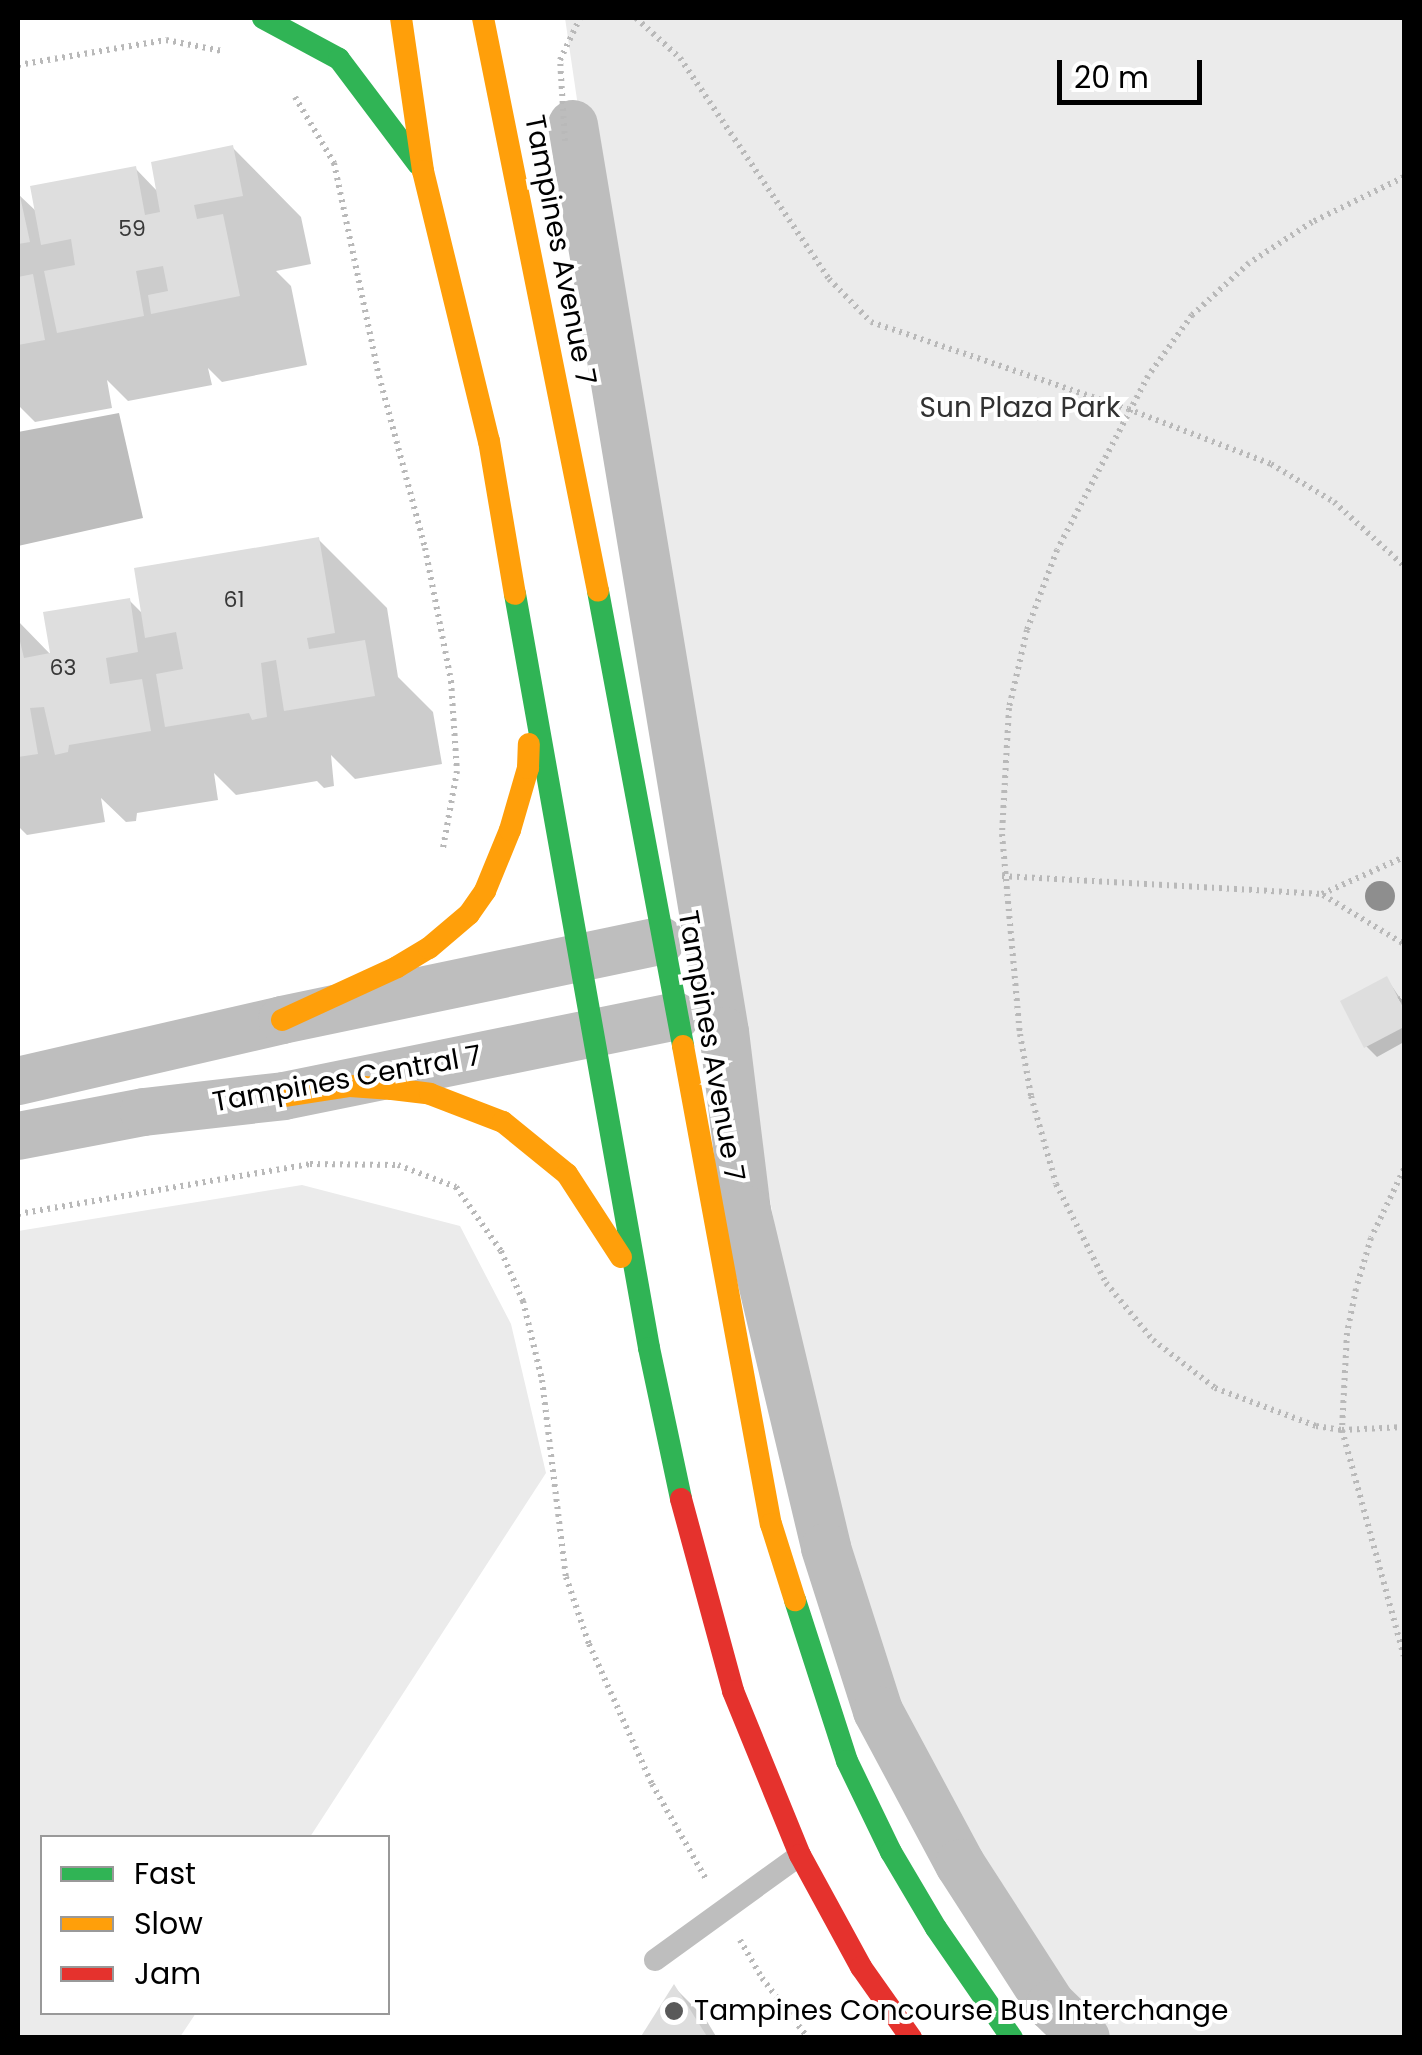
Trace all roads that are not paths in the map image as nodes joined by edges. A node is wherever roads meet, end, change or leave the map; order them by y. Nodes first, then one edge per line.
1 (263, 18) edge
2 (401, 18) edge
3 (482, 18) edge
4 (423, 171) junction
5 (532, 696) junction
6 (661, 942) junction
7 (577, 957) junction
8 (676, 1016) junction
9 (282, 1020) junction
10 (590, 1032) junction
11 (18, 1081) edge
12 (284, 1096) junction
13 (18, 1136) edge
14 (639, 1289) junction
15 (800, 1856) junction
16 (655, 1960) dead end
17 (911, 2038) edge
18 (1012, 2038) edge

1 - 4 main road
2 - 4 main road
3 - 6 main road, Tampines Avenue 7
4 - 5 main road
5 - 7 main road
5 - 9 main road
6 - 7 street
6 - 8 main road, Tampines Avenue 7
7 - 9 street
7 - 10 main road
8 - 10 street, Tampines Central 7
8 - 18 main road, Tampines Avenue 7
9 - 11 street
10 - 12 street, Tampines Central 7
10 - 14 main road
12 - 13 street, Tampines Central 7
12 - 14 main road
14 - 15 main road
15 - 16 lane
15 - 17 main road

